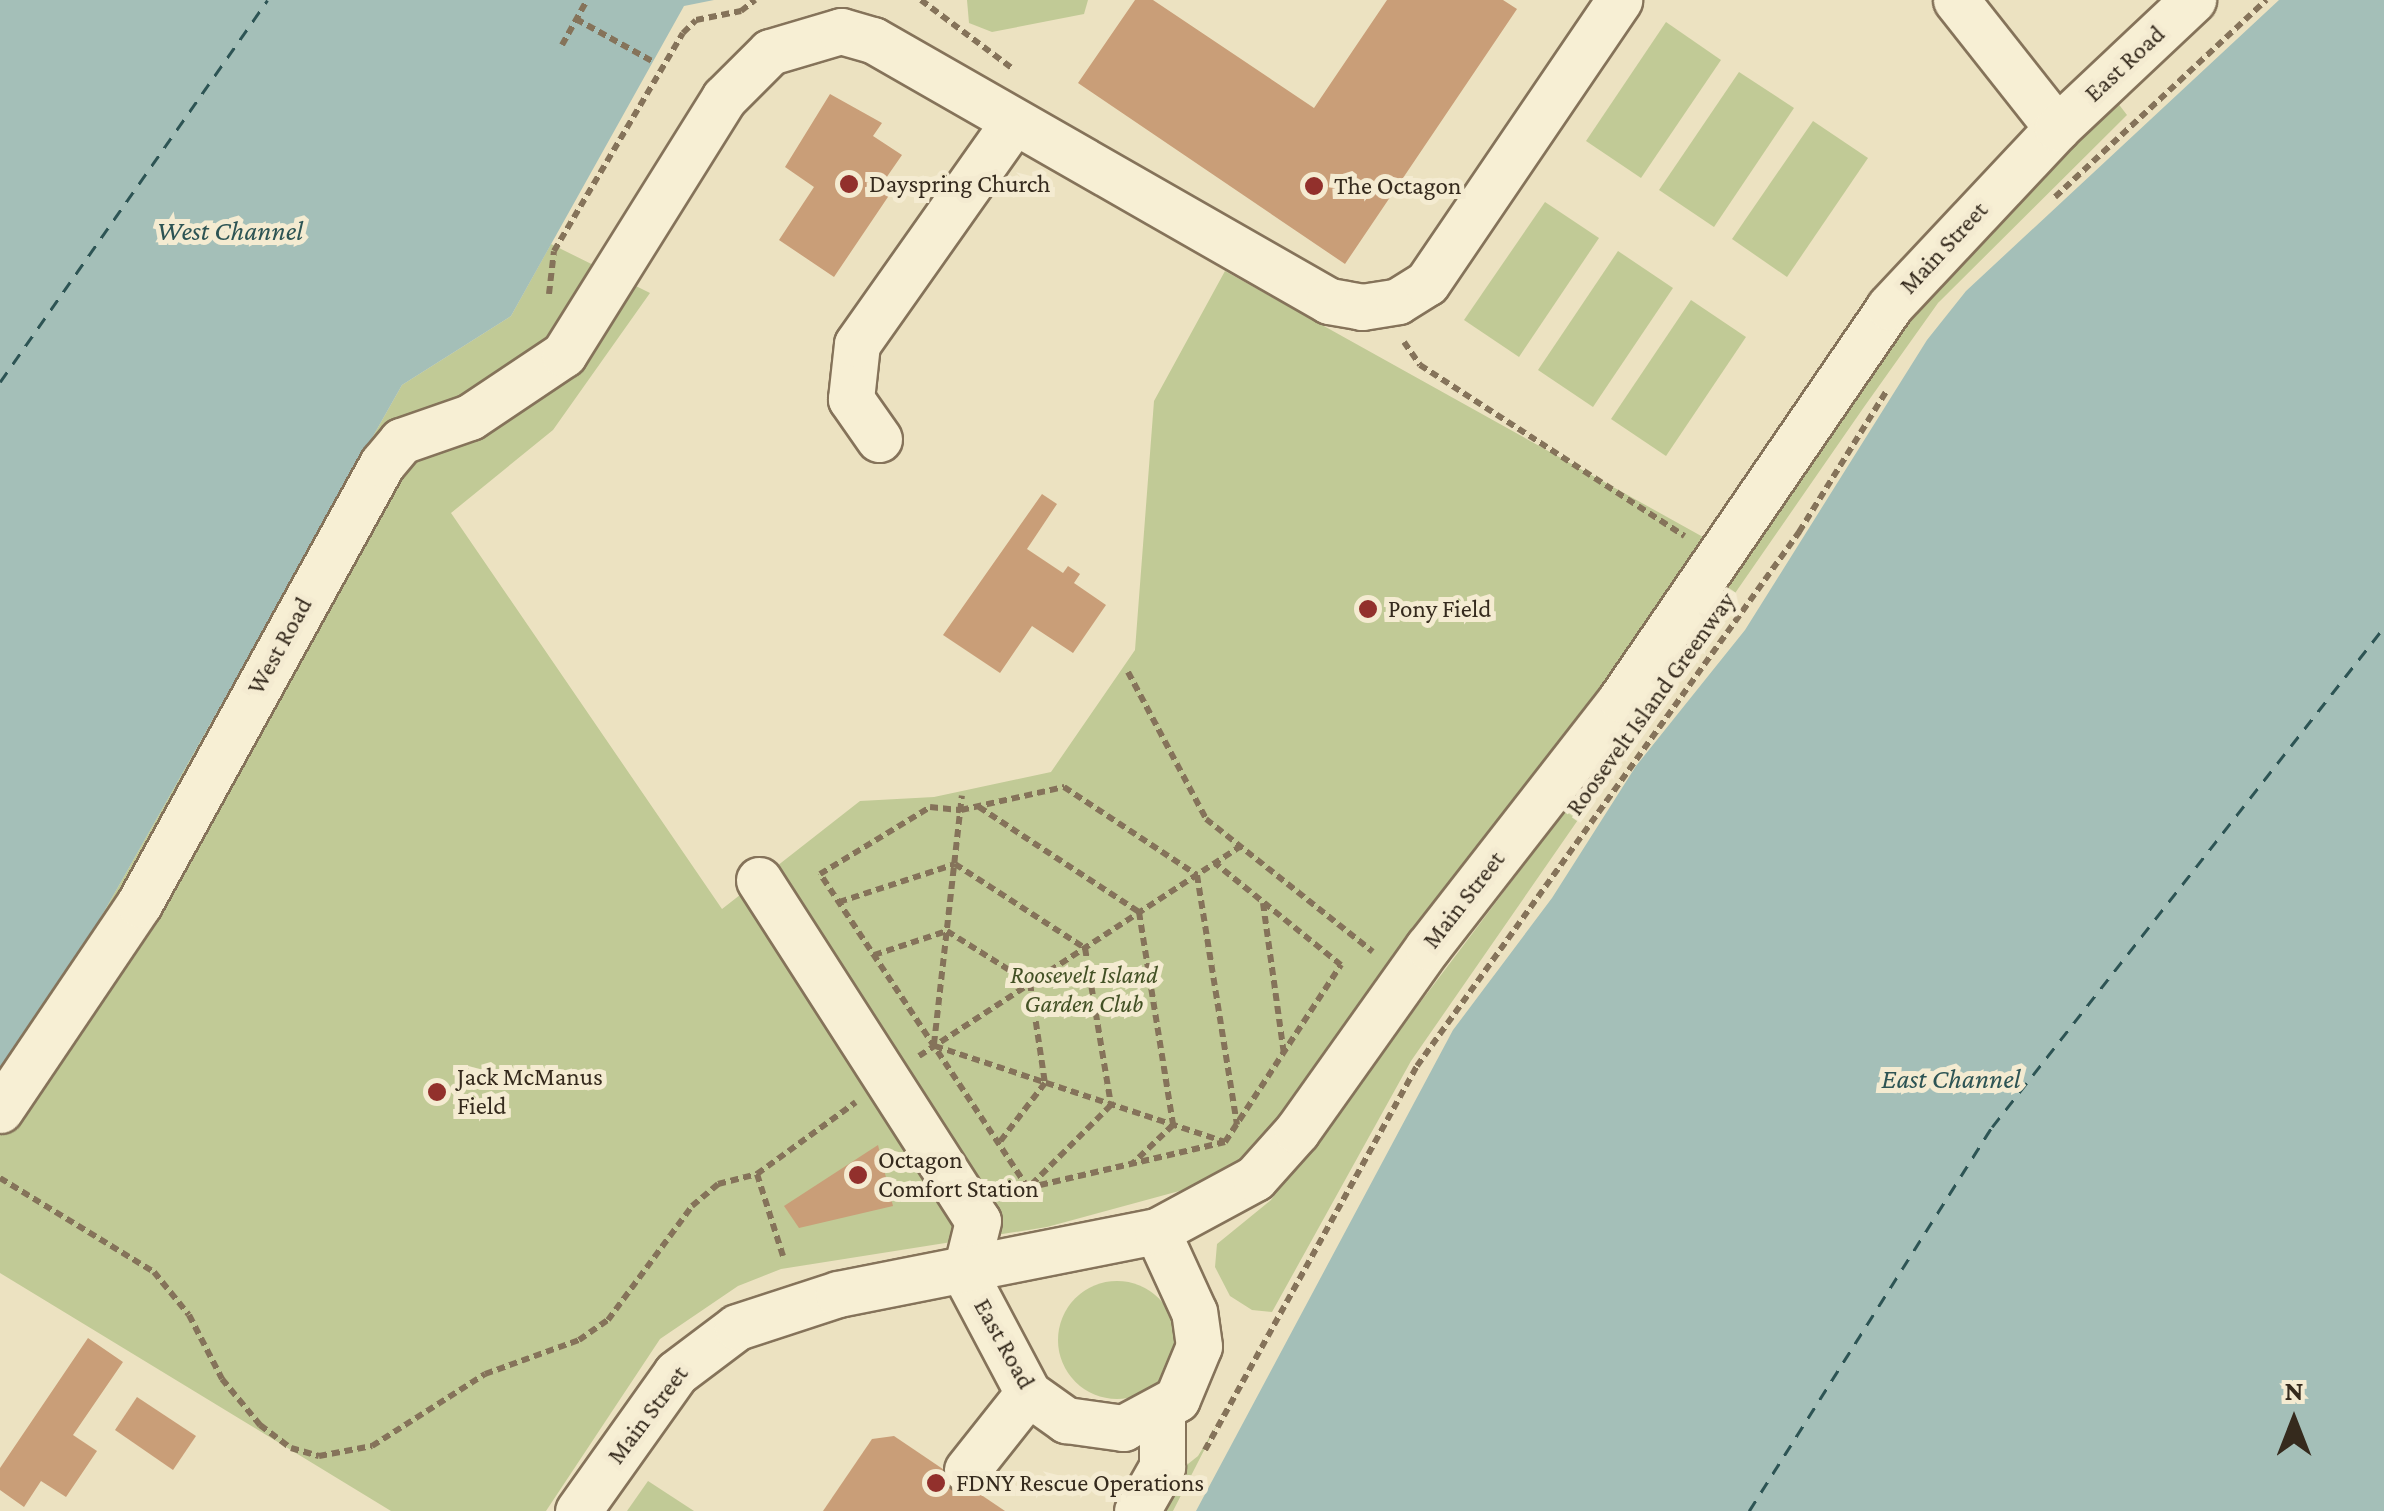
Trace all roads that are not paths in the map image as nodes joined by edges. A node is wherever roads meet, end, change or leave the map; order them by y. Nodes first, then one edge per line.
1 (1619, 0) edge
2 (1956, 0) edge
3 (2194, 0) edge
4 (1012, 124) junction
5 (2057, 128) junction
6 (879, 440) dead end
7 (760, 880) dead end
8 (0, 1110) edge
9 (1157, 1231) junction
10 (965, 1274) junction
11 (1028, 1394) junction
12 (1162, 1412) junction
13 (967, 1470) dead end
14 (578, 1511) edge
15 (1137, 1511) edge

1 - 4 street, West Road
2 - 5 street
3 - 5 street, East Road
4 - 6 street
4 - 8 street, West Road
5 - 9 street, Main Street
7 - 10 street
9 - 10 street, Main Street
9 - 12 street
10 - 11 street, East Road
10 - 14 street, Main Street
11 - 12 street, East Road
11 - 13 street
12 - 15 street

